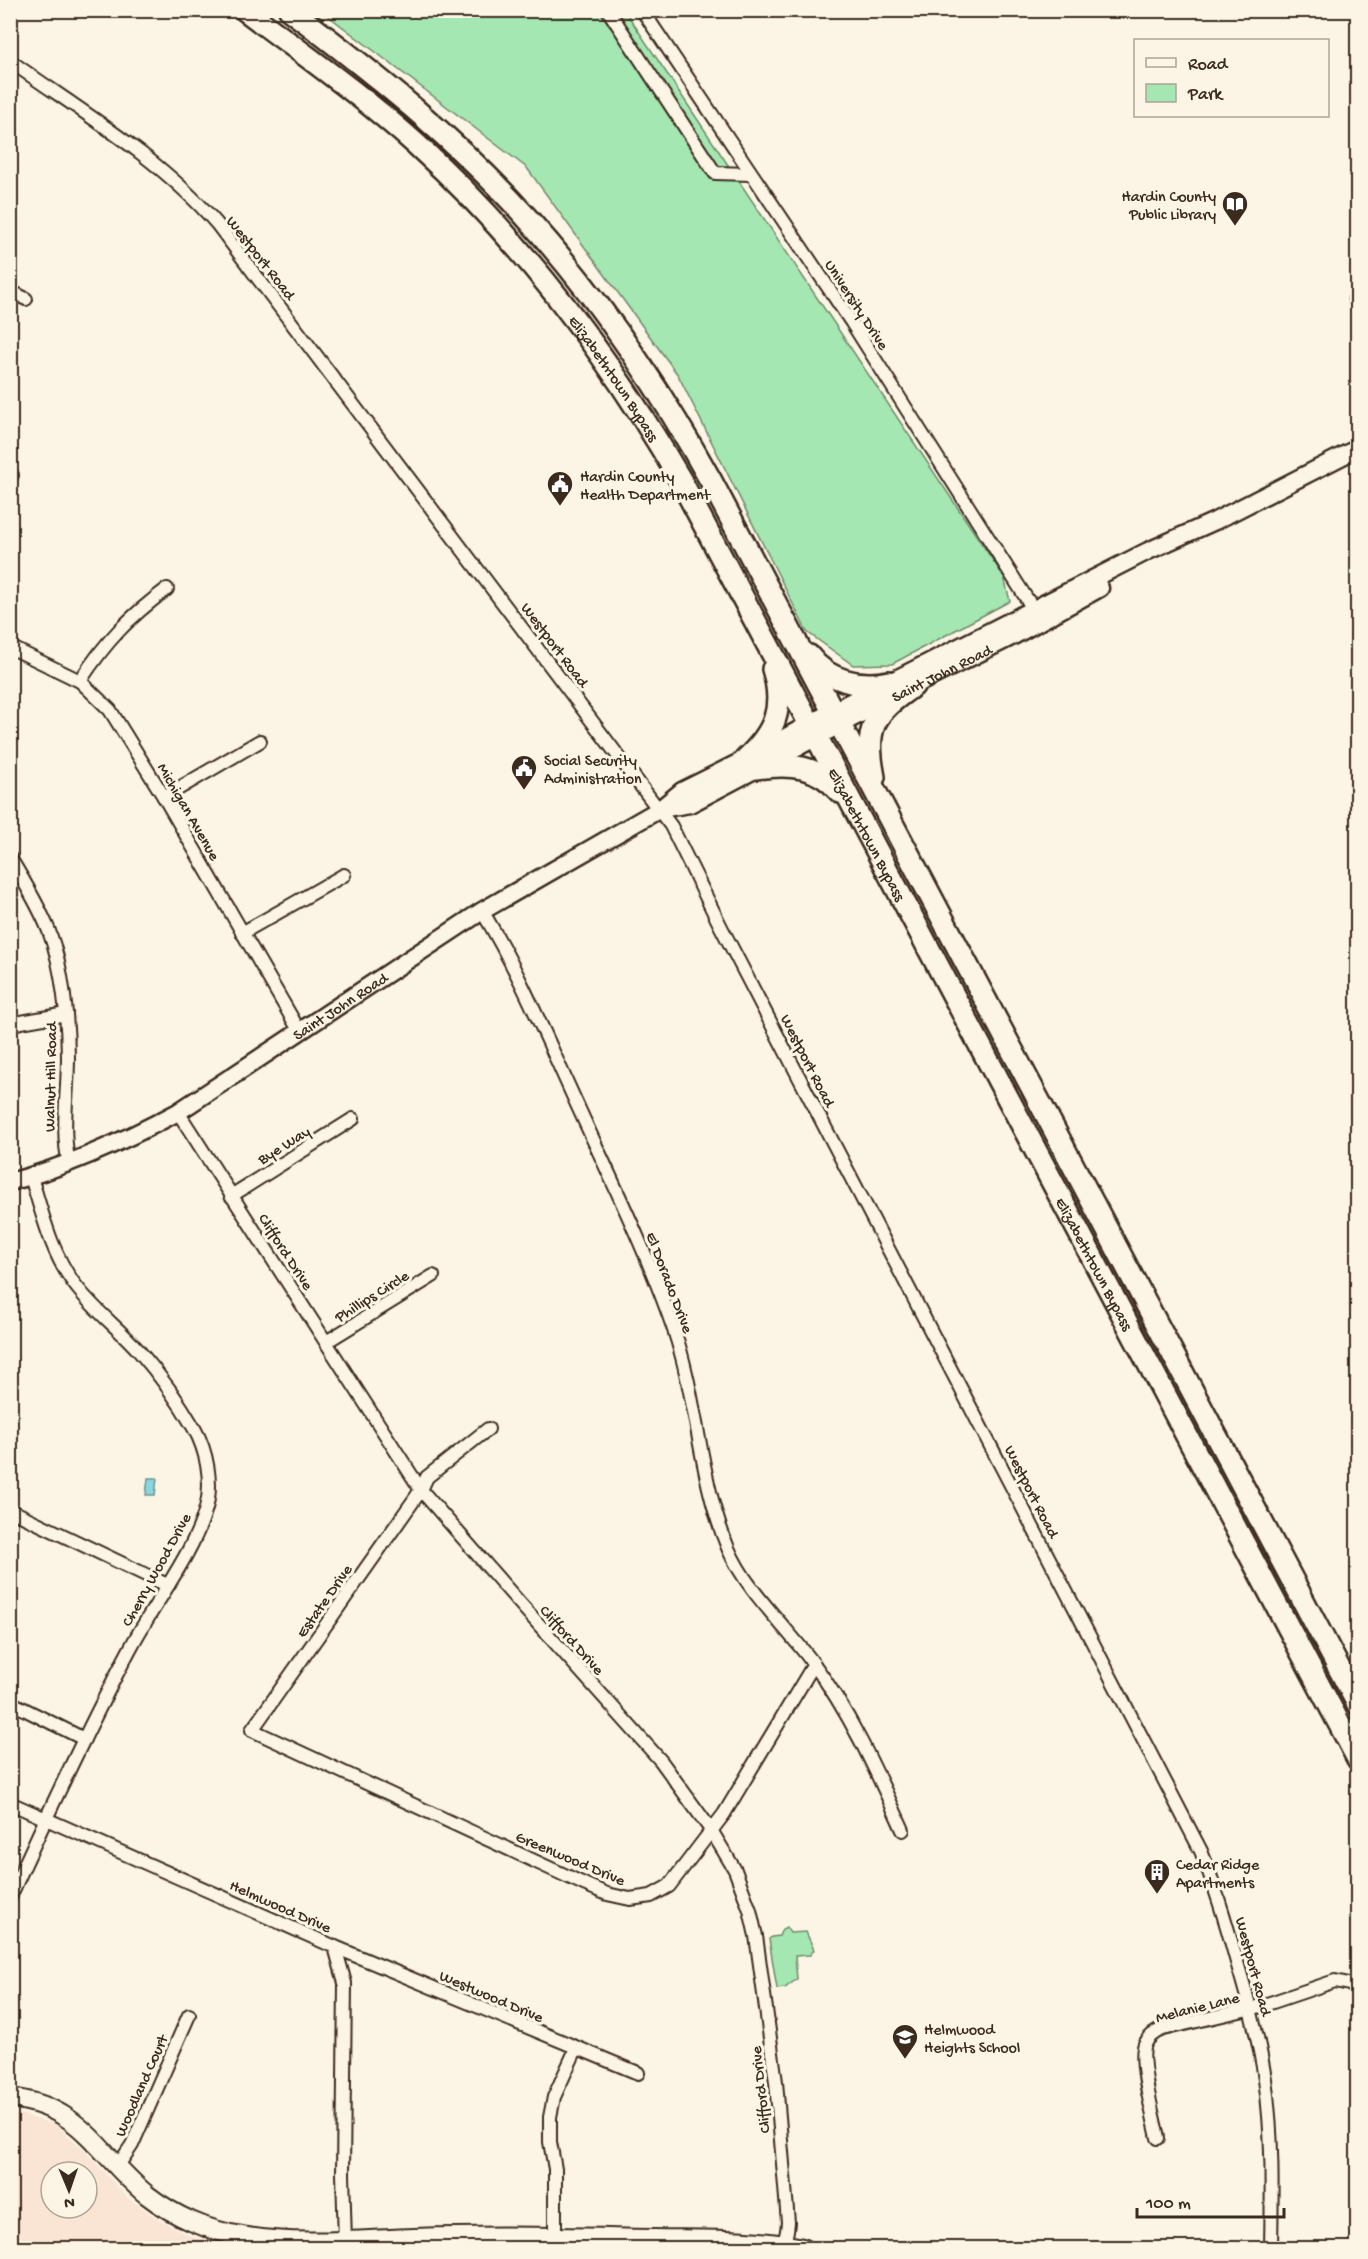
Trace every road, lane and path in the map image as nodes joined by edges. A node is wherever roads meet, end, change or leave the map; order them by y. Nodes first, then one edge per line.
1 (245, 10) edge
2 (290, 10) edge
3 (608, 10) edge
4 (642, 10) edge
5 (10, 61) edge
6 (751, 174) junction
7 (1358, 290) edge
8 (10, 291) edge
9 (27, 299) dead end
10 (1358, 305) edge
11 (1358, 448) edge
12 (167, 589) dead end
13 (1037, 615) junction
14 (783, 617) junction
15 (759, 629) junction
16 (10, 647) edge
17 (80, 681) junction
18 (889, 682) junction
19 (913, 686) junction
20 (836, 717) junction
21 (813, 730) junction
22 (260, 741) dead end
23 (751, 763) junction
24 (164, 796) junction
25 (880, 801) junction
26 (660, 809) junction
27 (857, 813) junction
28 (10, 858) edge
29 (344, 875) dead end
30 (482, 911) junction
31 (242, 933) junction
32 (66, 1014) junction
33 (10, 1024) edge
34 (300, 1032) junction
35 (178, 1112) junction
36 (353, 1119) dead end
37 (69, 1164) junction
38 (31, 1176) junction
39 (10, 1182) edge
40 (231, 1196) junction
41 (433, 1276) dead end
42 (326, 1342) junction
43 (488, 1429) dead end
44 (421, 1490) junction
45 (10, 1510) edge
46 (167, 1585) junction
47 (814, 1664) junction
48 (10, 1702) edge
49 (1358, 1704) edge
50 (252, 1730) joint
51 (84, 1739) junction
52 (1358, 1759) edge
53 (10, 1803) edge
54 (45, 1819) junction
55 (711, 1830) junction
56 (903, 1830) dead end
57 (10, 1898) edge
58 (334, 1947) junction
59 (1358, 1989) edge
60 (1251, 2009) junction
61 (189, 2015) dead end
62 (576, 2049) junction
63 (638, 2073) dead end
64 (10, 2098) edge
65 (1158, 2138) dead end
66 (117, 2167) junction
67 (555, 2236) junction
68 (345, 2241) junction
69 (780, 2246) edge
70 (803, 2248) edge
71 (1271, 2248) edge

1 - 15 highway, Elizabethtown Bypass
2 - 14 highway, Elizabethtown Bypass
3 - 6 street
4 - 6 street, University Drive
5 - 26 street, Westport Road
6 - 13 street, University Drive
7 - 10 street
8 - 9 street
11 - 13 street, Saint John Road
12 - 17 street
13 - 18 street, Saint John Road
13 - 19 street, Saint John Road
14 - 18 highway
14 - 20 highway, Elizabethtown Bypass
15 - 21 highway, Elizabethtown Bypass
15 - 23 highway
16 - 17 street, Michigan Avenue
17 - 24 street, Michigan Avenue
18 - 20 street, Saint John Road
19 - 20 street, Saint John Road
19 - 25 highway
20 - 21 street, Saint John Road
20 - 25 highway, Elizabethtown Bypass
21 - 23 street, Saint John Road
21 - 27 highway, Elizabethtown Bypass
22 - 24 street
23 - 26 street, Saint John Road
23 - 27 highway
24 - 31 street, Michigan Avenue
25 - 49 highway, Elizabethtown Bypass
26 - 30 street, Saint John Road
26 - 60 street, Westport Road
27 - 52 highway, Elizabethtown Bypass
28 - 32 street, Walnut Hill Road
29 - 31 street
30 - 34 street, Saint John Road
30 - 47 street, El Dorado Drive
31 - 34 street, Michigan Avenue
32 - 33 street
32 - 37 street, Walnut Hill Road
34 - 35 street, Saint John Road
35 - 37 street, Saint John Road
35 - 40 street, Clifford Drive
36 - 40 street, Bye Way
37 - 38 street, Saint John Road
38 - 39 street, Saint John Road
38 - 46 street, Cherry Wood Drive
40 - 42 street, Clifford Drive
41 - 42 street, Phillips Circle
42 - 44 street, Clifford Drive
43 - 44 street, Estate Drive
44 - 50 street, Estate Drive
44 - 55 street, Clifford Drive
45 - 46 street
46 - 51 street, Cherry Wood Drive
47 - 55 street, Greenwood Drive
47 - 56 street, El Dorado Drive
48 - 51 street
50 - 55 street, Greenwood Drive
51 - 54 street, Cherry Wood Drive
53 - 54 street, Helmwood Drive
54 - 57 street, Cherry Wood Drive
54 - 58 street, Helmwood Drive
55 - 69 street, Clifford Drive
58 - 62 street, Westwood Drive
58 - 68 street, Helmwood Drive
59 - 60 street
60 - 65 street, Melanie Lane
60 - 71 street, Westport Road
61 - 66 street, Woodland Court
62 - 63 street, Westwood Drive
62 - 67 street
64 - 66 main road
66 - 68 main road
67 - 68 main road
67 - 69 main road
69 - 70 main road

